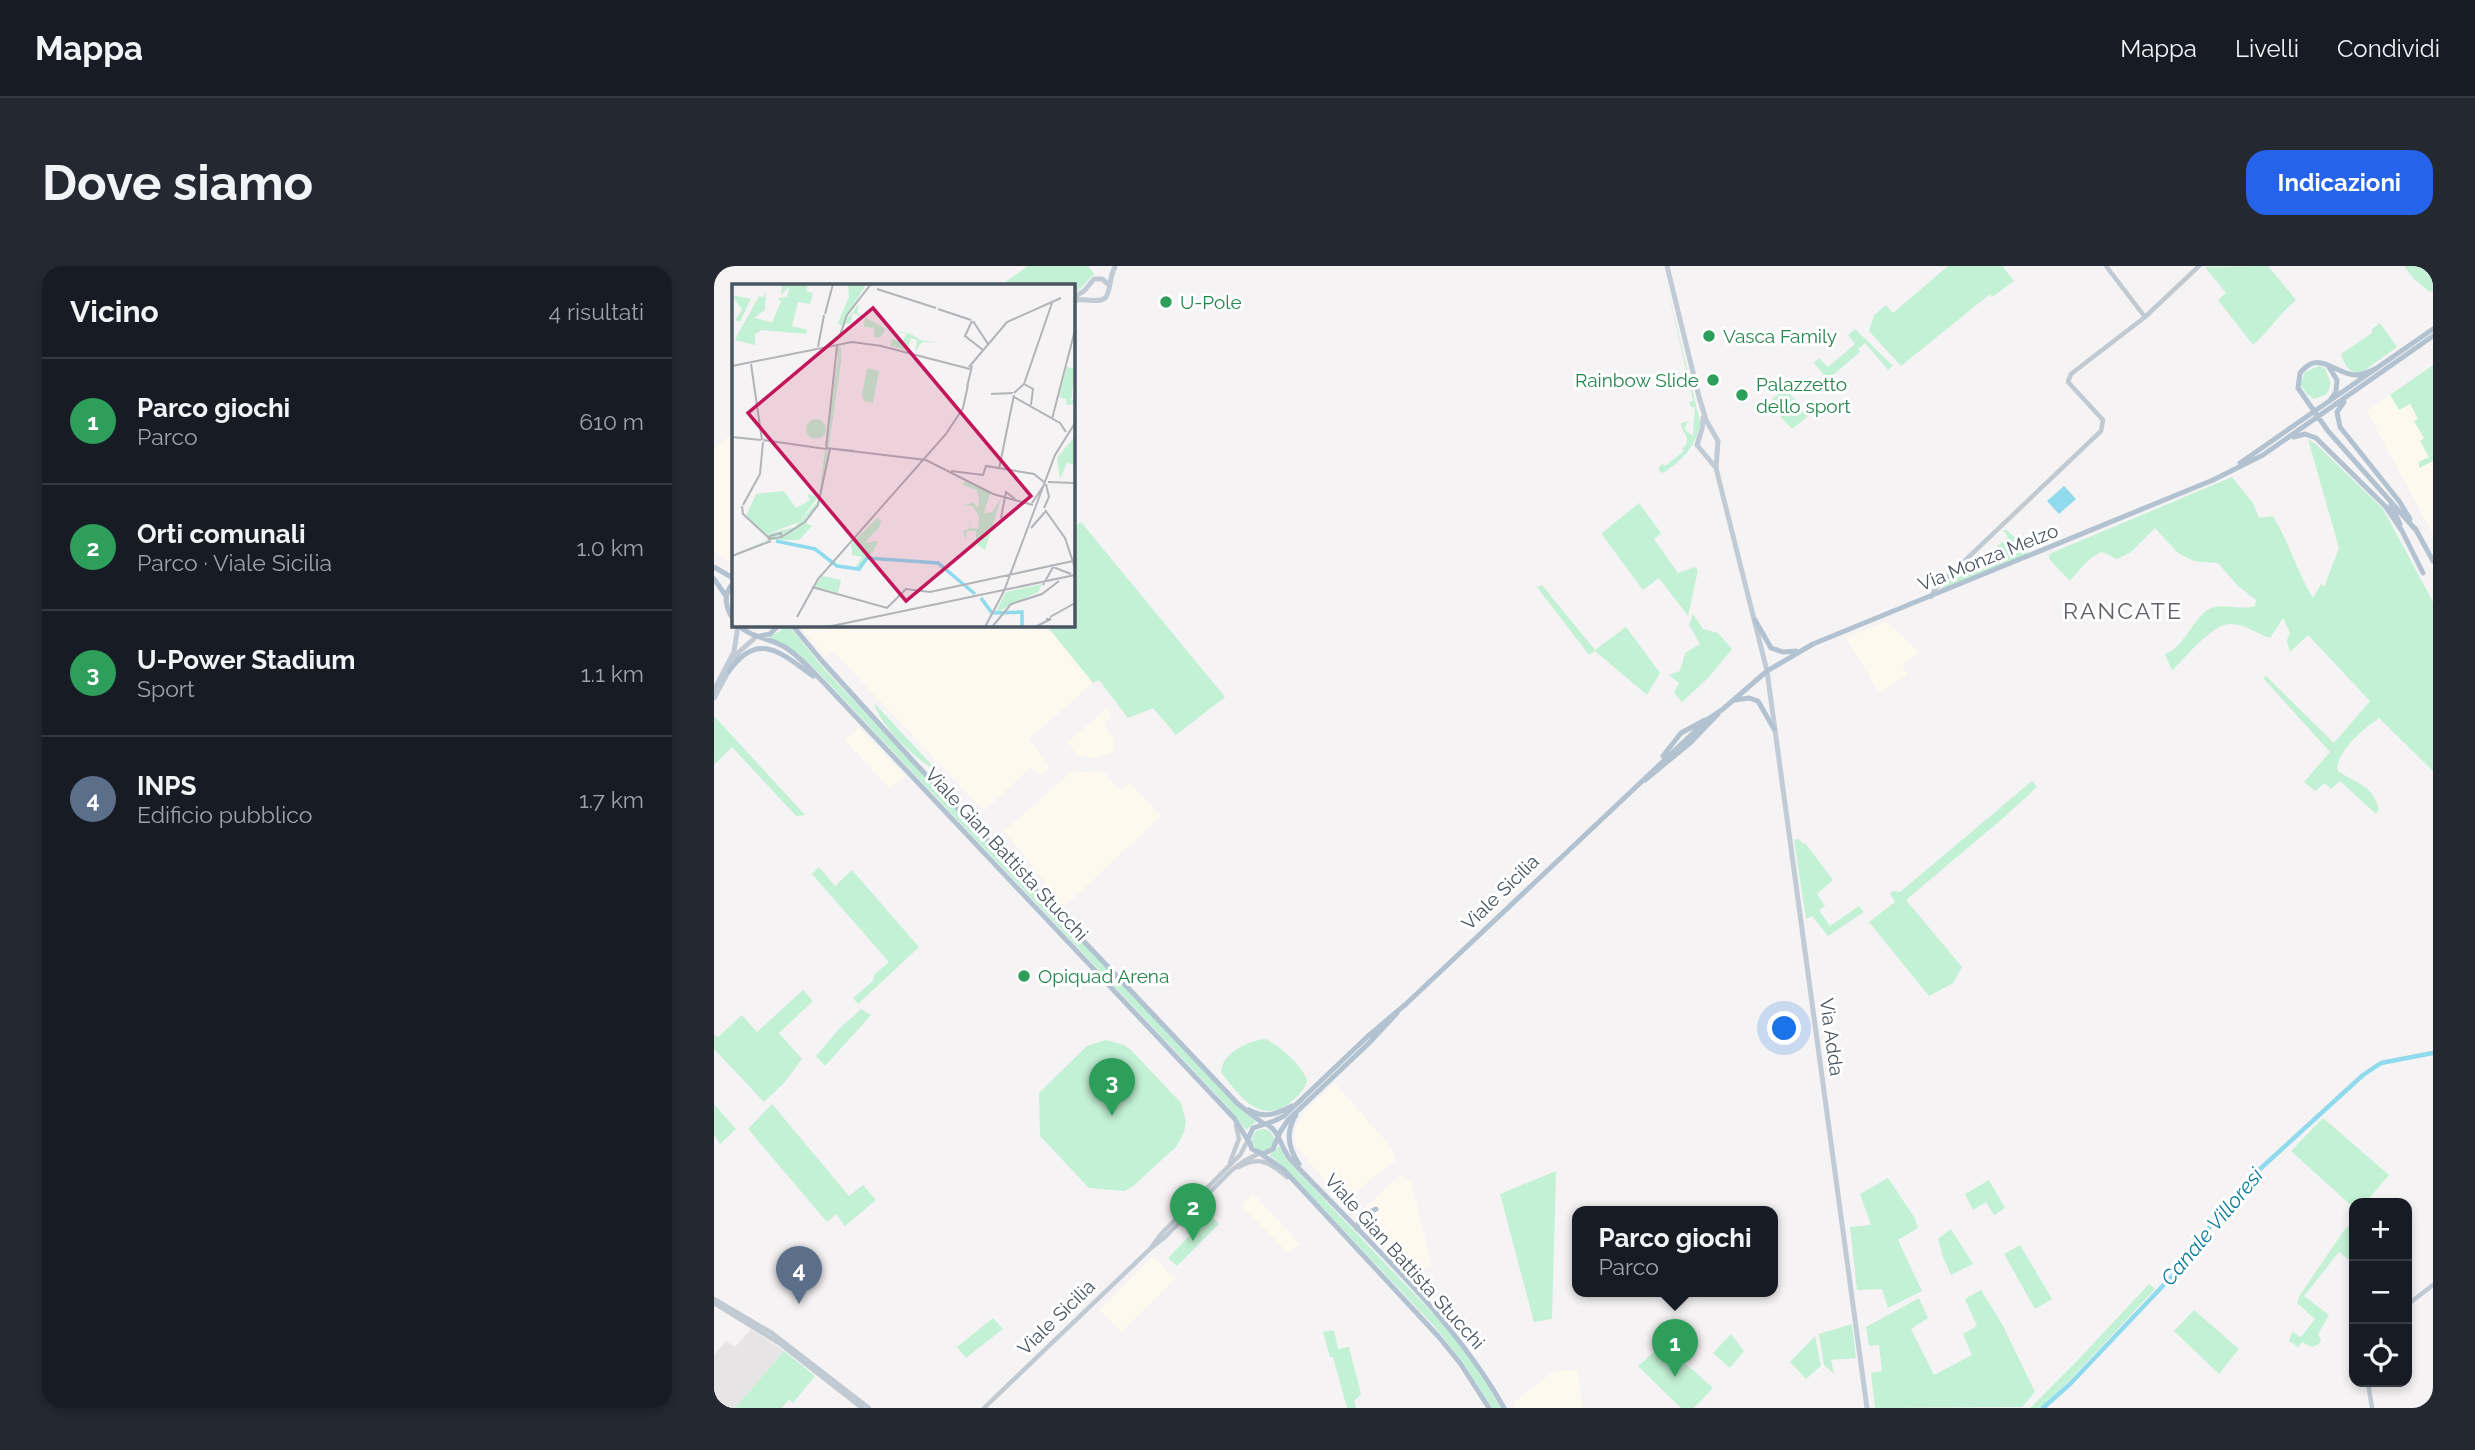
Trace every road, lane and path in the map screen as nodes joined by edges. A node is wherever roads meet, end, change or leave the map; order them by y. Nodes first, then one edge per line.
1 (1116, 266) edge
2 (1667, 266) edge
3 (2106, 266) edge
4 (2199, 266) edge
5 (1100, 278) junction
6 (1109, 286) junction
7 (1087, 287) junction
8 (1074, 299) edge
9 (1091, 299) junction
10 (1074, 300) edge
11 (2145, 317) junction
12 (2433, 329) edge
13 (2433, 336) edge
14 (2324, 363) junction
15 (2377, 368) junction
16 (2356, 390) junction
17 (1700, 400) junction
18 (2323, 407) junction
19 (1713, 434) junction
20 (1699, 436) junction
21 (1716, 451) junction
22 (1703, 454) junction
23 (2260, 456) junction
24 (1716, 468) junction
25 (2223, 475) junction
26 (2382, 491) junction
27 (2415, 529) junction
28 (2402, 531) junction
29 (2433, 561) edge
30 (714, 567) edge
31 (2423, 573) dead end
32 (732, 577) edge
33 (714, 579) edge
34 (732, 585) edge
35 (726, 596) junction
36 (1931, 597) junction
37 (732, 617) edge
38 (1755, 620) junction
39 (738, 626) edge
40 (739, 626) edge
41 (778, 626) edge
42 (793, 626) edge
43 (757, 636) junction
44 (1799, 650) junction
45 (729, 671) junction
46 (1766, 671) junction
47 (825, 684) junction
48 (714, 690) edge
49 (714, 698) edge
50 (1731, 701) junction
51 (1723, 709) junction
52 (1707, 719) junction
53 (1774, 729) junction
54 (1679, 734) junction
55 (1689, 735) junction
56 (1685, 744) junction
57 (1657, 764) junction
58 (1626, 795) junction
59 (1397, 1013) junction
60 (1313, 1097) junction
61 (1300, 1101) junction
62 (1238, 1104) junction
63 (1229, 1112) junction
64 (1265, 1124) junction
65 (1278, 1138) junction
66 (1248, 1140) junction
67 (1261, 1153) junction
68 (1306, 1176) junction
69 (1220, 1178) junction
70 (1298, 1186) junction
71 (1376, 1209) dead end
72 (1357, 1229) junction
73 (2433, 1285) edge
74 (2412, 1300) edge
75 (714, 1301) edge
76 (2369, 1387) edge
77 (862, 1408) edge
78 (869, 1408) edge
79 (984, 1408) edge
80 (1489, 1408) edge
81 (1504, 1408) edge
82 (1867, 1408) edge
83 (2372, 1408) edge

1 - 5 main road
1 - 6 main road
2 - 17 main road
3 - 11 street
4 - 11 street
5 - 6 main road
5 - 7 main road
6 - 9 main road
7 - 8 main road
7 - 9 main road
9 - 10 main road
11 - 36 street
12 - 15 main road
13 - 16 main road
14 - 15 main road
14 - 18 main road
14 - 26 main road
15 - 18 main road
16 - 23 main road
16 - 27 main road
17 - 19 main road
17 - 20 main road
18 - 25 main road
19 - 20 main road
19 - 21 main road
20 - 22 main road
21 - 22 main road
21 - 24 main road
22 - 24 main road
23 - 25 main road
23 - 28 main road
24 - 38 main road, Via Adda
25 - 36 main road, Via Monza Melzo
26 - 27 main road
26 - 28 main road
27 - 29 main road
28 - 31 main road
30 - 32 main road
33 - 35 main road
34 - 35 main road
35 - 37 main road
36 - 44 main road, Via Monza Melzo
38 - 44 main road
38 - 46 main road, Via Adda
39 - 48 main road
40 - 43 main road, Viale Gian Battista Stucchi
41 - 43 main road
42 - 62 main road, Viale Gian Battista Stucchi
43 - 45 main road
43 - 47 main road, Viale Gian Battista Stucchi
44 - 46 main road, Via Monza Melzo
45 - 47 main road
45 - 49 main road
46 - 50 main road, Viale Sicilia
46 - 53 main road, Via Adda
47 - 63 main road, Viale Gian Battista Stucchi
50 - 51 main road, Viale Sicilia
50 - 53 main road
51 - 52 main road, Viale Sicilia
51 - 56 main road, Viale Sicilia
52 - 54 main road
52 - 55 main road, Viale Sicilia
53 - 82 main road, Via Adda
54 - 55 main road
54 - 56 main road
54 - 57 main road
55 - 56 main road
55 - 56 main road, Viale Sicilia
56 - 57 main road, Viale Sicilia
56 - 58 main road, Viale Sicilia
57 - 58 main road, Viale Sicilia
58 - 59 main road, Viale Sicilia
59 - 60 main road, Viale Sicilia
59 - 61 main road, Viale Sicilia
60 - 65 main road, Viale Sicilia
60 - 68 main road
61 - 62 main road
61 - 64 main road, Viale Sicilia
62 - 64 main road, Viale Gian Battista Stucchi
63 - 66 main road, Viale Gian Battista Stucchi
63 - 69 street
64 - 65 main road, Viale Gian Battista Stucchi
64 - 66 main road
65 - 67 main road
65 - 68 main road, Viale Gian Battista Stucchi
66 - 67 main road, Viale Gian Battista Stucchi
66 - 69 street, Viale Sicilia
67 - 69 street, Viale Sicilia
67 - 70 main road, Viale Gian Battista Stucchi
68 - 72 main road, Viale Gian Battista Stucchi
69 - 70 street
69 - 79 street, Viale Sicilia
70 - 80 main road, Viale Gian Battista Stucchi
71 - 72 main road
72 - 81 main road, Viale Gian Battista Stucchi
73 - 74 street
75 - 77 street
75 - 78 street
76 - 83 street

